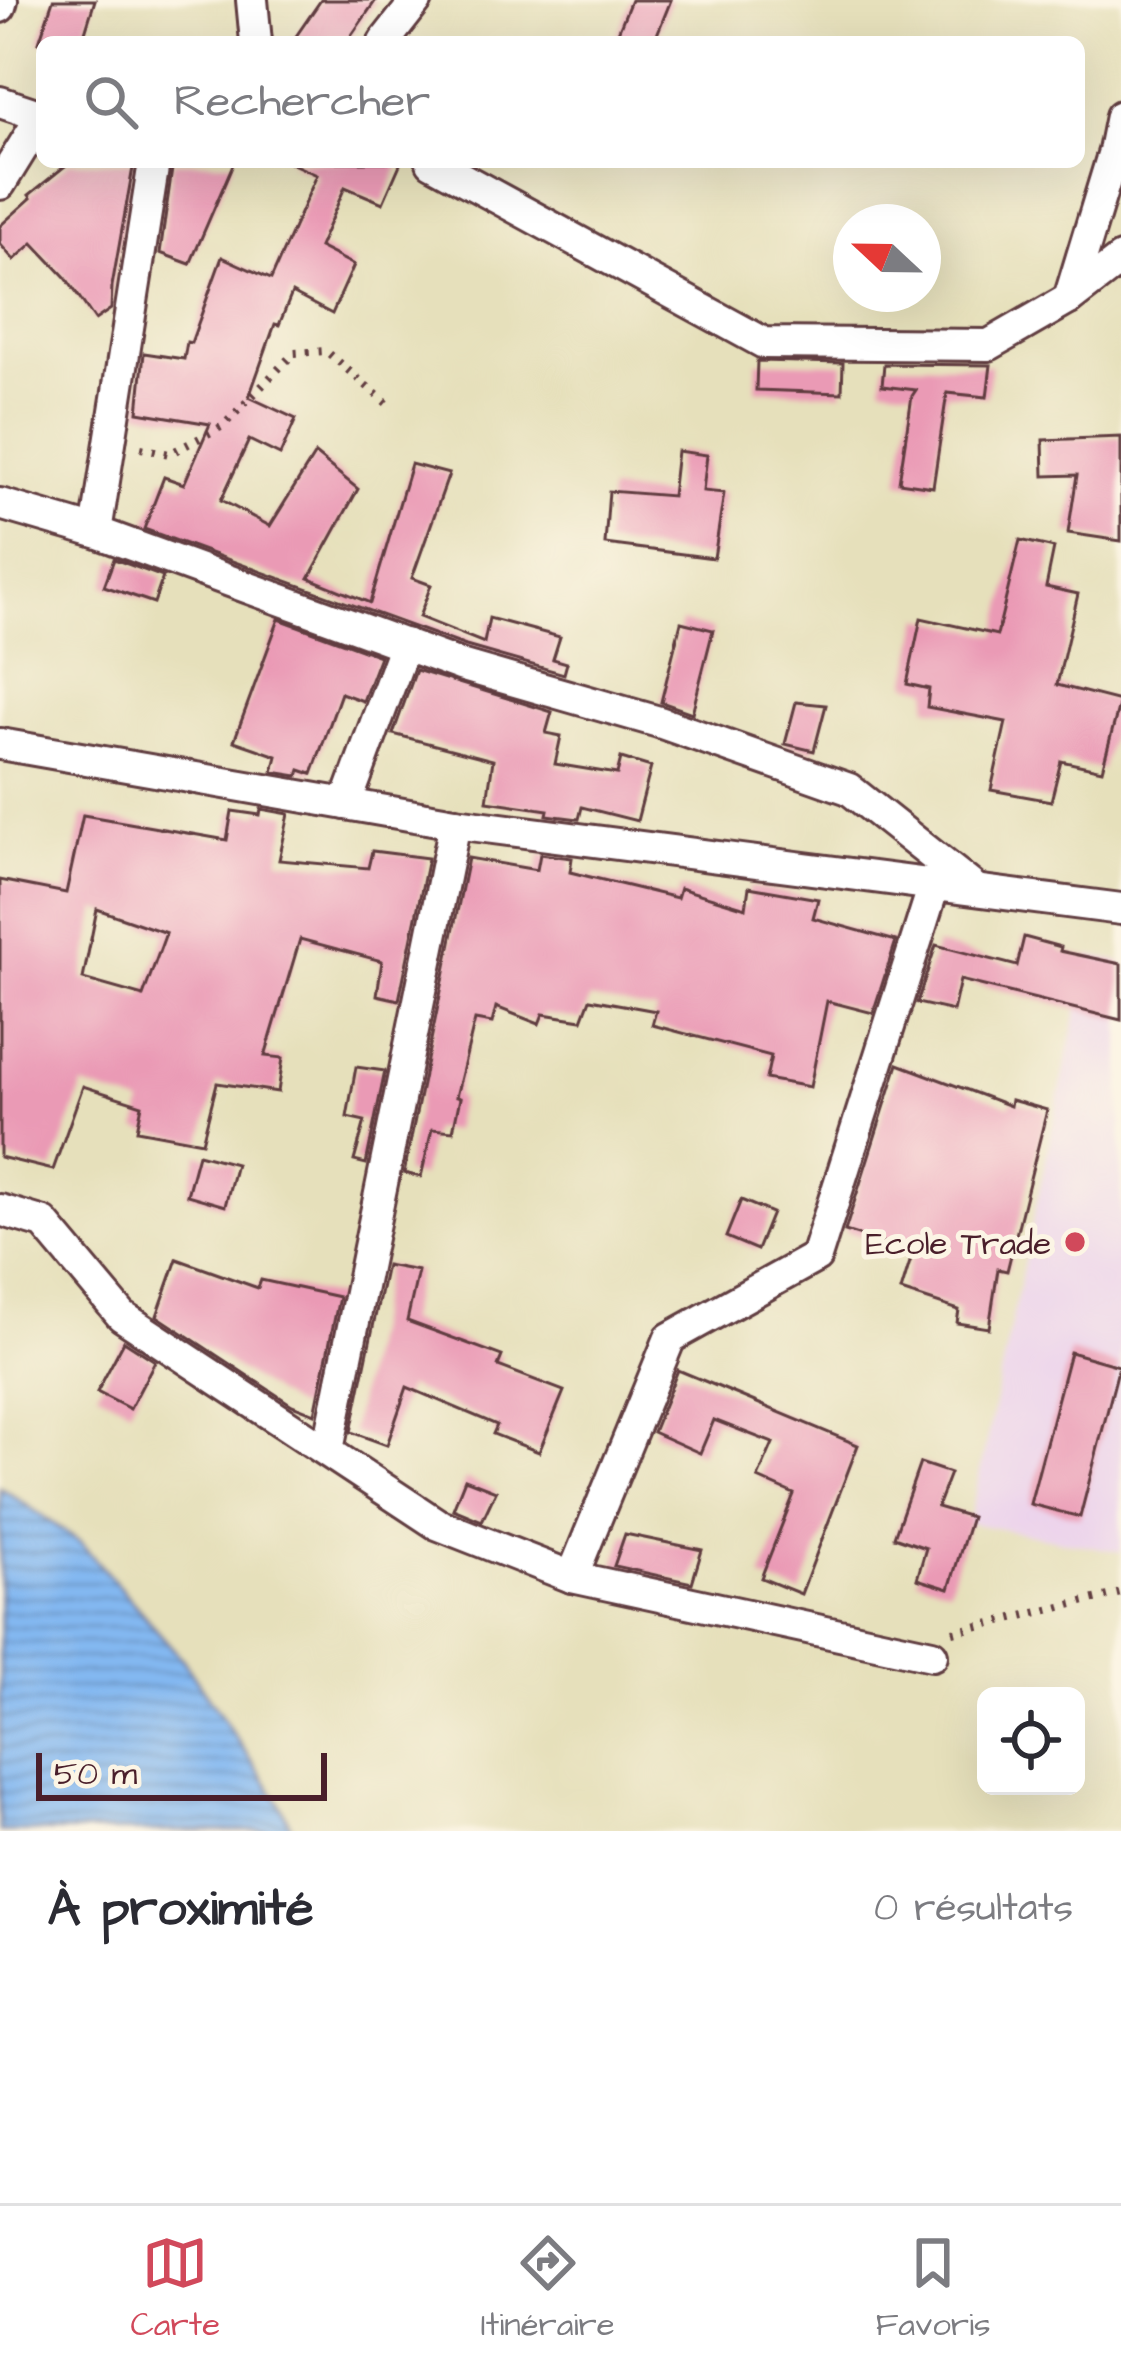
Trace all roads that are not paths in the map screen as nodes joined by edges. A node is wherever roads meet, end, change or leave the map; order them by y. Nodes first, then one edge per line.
1 (252, 0) edge
2 (417, 0) edge
3 (255, 36) edge
4 (390, 36) edge
5 (0, 102) edge
6 (36, 114) edge
7 (1121, 116) edge
8 (36, 126) edge
9 (153, 168) edge
10 (443, 168) edge
11 (0, 184) edge
12 (1121, 259) edge
13 (1070, 298) junction
14 (0, 504) edge
15 (95, 532) junction
16 (405, 644) junction
17 (0, 744) edge
18 (346, 804) junction
19 (455, 823) junction
20 (934, 885) junction
21 (974, 888) junction
22 (1119, 907) edge
23 (0, 1210) edge
24 (328, 1450) junction
25 (572, 1577) junction
26 (932, 1655) dead end

1 - 3 street
2 - 4 street
5 - 6 street
7 - 13 street
8 - 11 street
9 - 15 street
10 - 13 street
12 - 13 street
14 - 15 street
15 - 16 street
16 - 18 street
16 - 21 street
17 - 18 street
18 - 19 street
19 - 20 street
19 - 24 street
20 - 21 street
20 - 25 street
21 - 22 street
23 - 24 street
24 - 25 street
25 - 26 street

